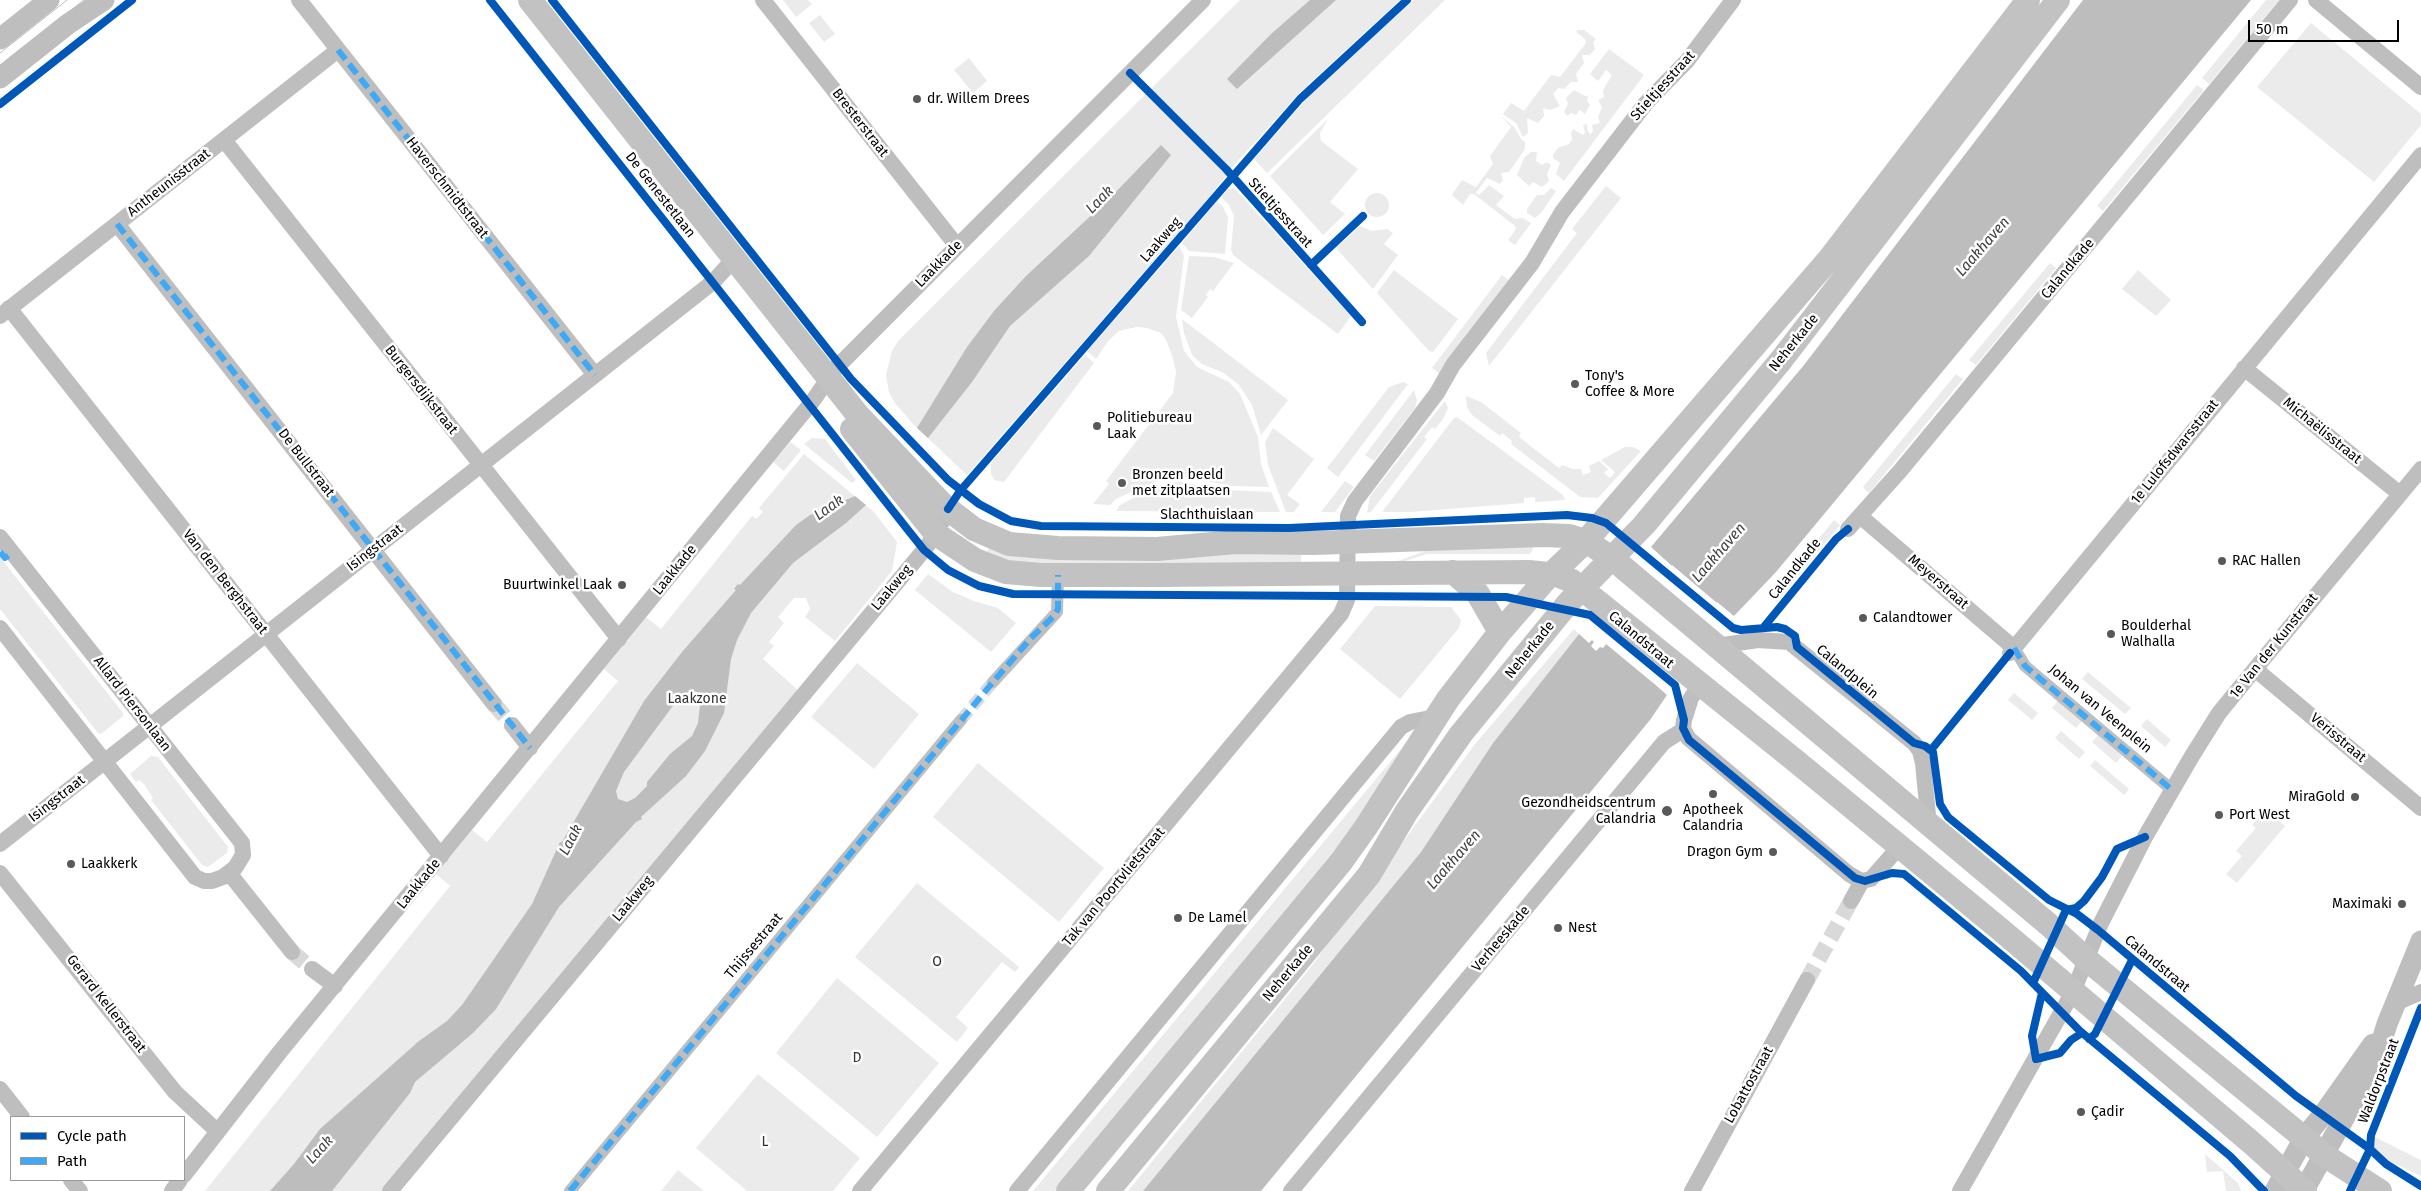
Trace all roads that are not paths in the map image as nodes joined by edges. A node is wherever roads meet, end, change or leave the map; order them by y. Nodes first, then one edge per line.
1 (49, 0) edge
2 (104, 0) edge
3 (299, 0) edge
4 (512, 0) edge
5 (530, 0) edge
6 (763, 0) edge
7 (1203, 0) edge
8 (1733, 0) edge
9 (2028, 0) edge
10 (2058, 0) edge
11 (2290, 0) edge
12 (2316, 0) edge
13 (0, 39) edge
14 (338, 50) junction
15 (0, 78) edge
16 (2421, 87) edge
17 (224, 140) junction
18 (2421, 155) edge
19 (117, 224) junction
20 (957, 246) junction
21 (729, 264) junction
22 (5, 312) edge
23 (2244, 368) junction
24 (595, 375) junction
25 (819, 391) junction
26 (481, 465) junction
27 (2421, 469) edge
28 (2400, 494) junction
29 (948, 509) junction
30 (1860, 516) junction
31 (1848, 529) dead end
32 (936, 534) junction
33 (0, 537) edge
34 (1586, 541) junction
35 (1347, 542) junction
36 (373, 549) junction
37 (1613, 559) junction
38 (1453, 572) junction
39 (1348, 574) junction
40 (1551, 574) junction
41 (1058, 575) junction
42 (1583, 588) junction
43 (0, 628) edge
44 (1500, 632) junction
45 (266, 634) junction
46 (618, 640) junction
47 (1716, 646) junction
48 (2012, 650) junction
49 (2255, 669) junction
50 (993, 682) tunnel mouth
51 (1700, 686) junction
52 (494, 704) tunnel mouth
53 (1435, 717) junction
54 (961, 720) tunnel mouth
55 (512, 725) tunnel mouth
56 (149, 726) junction
57 (1683, 730) junction
58 (530, 748) junction
59 (105, 761) junction
60 (2171, 789) junction
61 (2421, 808) edge
62 (1929, 826) junction
63 (0, 844) edge
64 (1900, 846) junction
65 (441, 856) junction
66 (0, 873) edge
67 (229, 873) junction
68 (1862, 881) junction
69 (1851, 901) tunnel mouth
70 (2421, 942) edge
71 (292, 952) tunnel mouth
72 (2086, 959) junction
73 (312, 969) tunnel mouth
74 (1807, 980) tunnel mouth
75 (335, 986) junction
76 (2073, 992) junction
77 (2421, 992) edge
78 (2396, 1003) junction
79 (2387, 1024) junction
80 (0, 1089) edge
81 (21, 1116) edge
82 (217, 1130) junction
83 (2304, 1138) junction
84 (2324, 1155) junction
85 (185, 1173) edge
86 (72, 1181) edge
87 (2280, 1182) edge
88 (80, 1191) edge
89 (390, 1191) edge
90 (570, 1191) edge
91 (860, 1191) edge
92 (1016, 1191) edge
93 (1068, 1191) edge
94 (1108, 1191) edge
95 (1291, 1191) edge
96 (1692, 1191) edge
97 (1960, 1191) edge
98 (2304, 1191) edge
99 (2380, 1191) edge

1 - 13 street
2 - 15 street
3 - 14 street, Haverschmidtstraat
4 - 21 main road, De Genestetlaan
5 - 21 main road, De Genestetlaan
6 - 20 street, Bresterstraat
7 - 20 street, Laakkade
8 - 35 street, Stieltjesstraat
9 - 34 main road, Neherkade
10 - 37 main road, Neherkade
11 - 30 street, Calandkade
12 - 16 street
14 - 17 street, Antheunisstraat
14 - 24 street, Haverschmidtstraat
17 - 19 street, Antheunisstraat
17 - 26 street, Burgersdijkstraat
18 - 23 street, 1e Lulofsdwarsstraat
19 - 22 street, Antheunisstraat
19 - 36 street, De Bullstraat
20 - 25 street, Laakkade
21 - 24 street, Isingstraat
21 - 25 main road, De Genestetlaan
22 - 45 street, Van den Berghstraat
23 - 28 street, Michaëlisstraat
23 - 48 street, 1e Lulofsdwarsstraat
24 - 26 street, Isingstraat
25 - 29 main road, Slachthuislaan
25 - 32 main road
25 - 46 street, Laakkade
26 - 36 street, Isingstraat
26 - 46 street, Burgersdijkstraat
27 - 28 street, 1e Van der Kunstraat
28 - 49 street, 1e Van der Kunstraat
29 - 32 street, Laakweg
29 - 35 main road, Slachthuislaan
30 - 31 street, Calandkade
30 - 48 street, Meyerstraat
32 - 41 main road
32 - 89 street, Laakweg
33 - 56 street, Allard Piersonlaan
34 - 35 main road, Slachthuislaan
34 - 37 main road, Slachthuislaan
34 - 40 main road, Neherkade
35 - 39 street, Tak van Poortvlietstraat
36 - 45 street, Isingstraat
36 - 52 street, De Bullstraat
37 - 42 main road, Neherkade
37 - 47 main road
38 - 39 main road
38 - 40 main road
38 - 44 main road
39 - 41 main road
39 - 91 street, Tak van Poortvlietstraat
40 - 42 main road
40 - 44 main road, Neherkade
41 - 50 street
42 - 51 main road, Calandstraat
42 - 94 main road, Neherkade
43 - 59 street
44 - 53 main road, Neherkade
45 - 56 street, Isingstraat
45 - 65 street, Van den Berghstraat
46 - 58 street, Laakkade
47 - 62 main road
47 - 62 street, Calandplein
48 - 60 street, Johan van Veenplein
49 - 60 street, 1e Van der Kunstraat
49 - 61 street, Verisstraat
51 - 57 street
51 - 64 main road, Calandstraat
53 - 92 street
53 - 93 main road, Neherkade
54 - 90 street, Thijssestraat
55 - 58 street
56 - 59 street, Isingstraat
56 - 67 street, Allard Piersonlaan
57 - 68 street
57 - 95 street, Verheeskade
58 - 65 street, Laakkade
59 - 63 street, Isingstraat
59 - 67 street
60 - 72 street, 1e Van der Kunstraat
62 - 72 main road
64 - 68 street
64 - 76 main road, Calandstraat
65 - 75 street, Laakkade
66 - 82 street, Gerard Kellerstraat
67 - 71 street
68 - 69 street
70 - 78 street, Waldorpstraat
72 - 76 street, 1e Van der Kunstraat
72 - 83 main road
73 - 75 street
74 - 96 street, Lobattostraat
75 - 82 street, Laakkade
76 - 87 main road, Calandstraat
76 - 97 street, 1e Van der Kunstraat
77 - 78 street
78 - 79 street, Waldorpstraat
79 - 83 street, Waldorpstraat
79 - 84 street, Waldorpstraat
80 - 81 street
82 - 85 street, Laakkade
83 - 84 main road
83 - 87 street, Waldorpstraat
84 - 98 street, Waldorpstraat
84 - 99 main road
86 - 88 street
87 - 98 main road, Calandstraat

